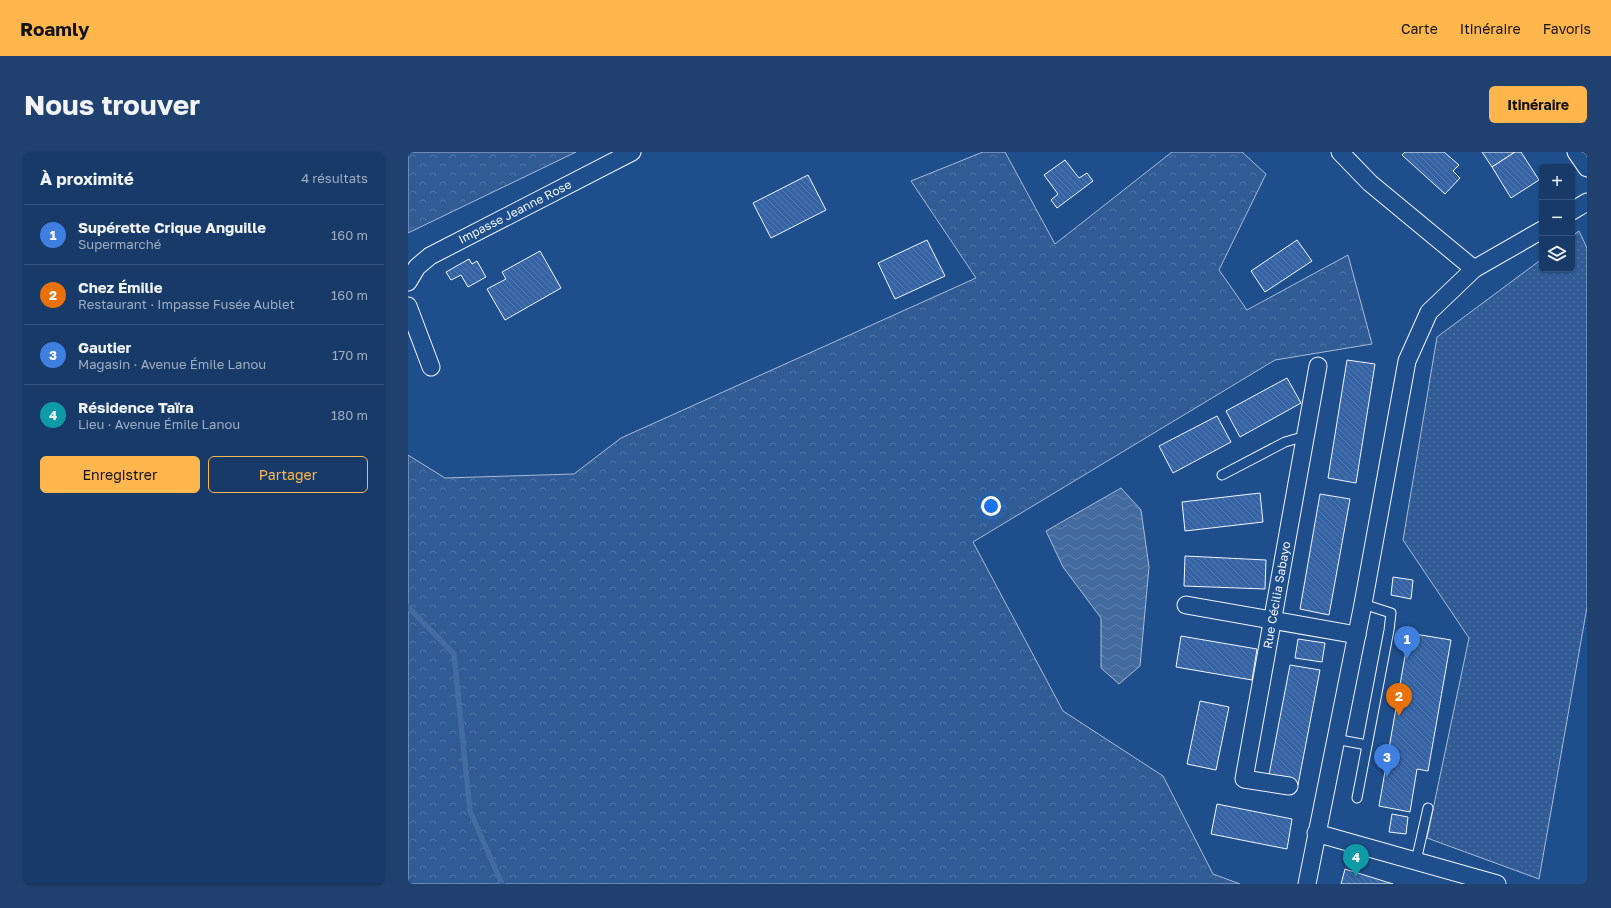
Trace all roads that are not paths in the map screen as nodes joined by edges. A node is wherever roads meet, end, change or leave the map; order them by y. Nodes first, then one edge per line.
1 (632, 152) edge
2 (1340, 152) edge
3 (1576, 152) edge
4 (1587, 168) edge
5 (1587, 202) edge
6 (1575, 209) edge
7 (1539, 232) edge
8 (1474, 269) junction
9 (408, 282) edge
10 (408, 306) edge
11 (1318, 366) dead end
12 (431, 367) dead end
13 (1306, 436) junction
14 (1222, 475) dead end
15 (1363, 604) junction
16 (1186, 606) dead end
17 (1272, 620) junction
18 (1357, 635) junction
19 (1336, 739) junction
20 (1367, 745) junction
21 (1289, 786) dead end
22 (1357, 798) dead end
23 (1428, 808) dead end
24 (1316, 833) junction
25 (1416, 861) junction
26 (1307, 884) edge
27 (1497, 884) edge

1 - 9 street, Impasse Jeanne Rose
2 - 8 street
3 - 4 street
5 - 6 street
7 - 8 street
8 - 15 street
10 - 12 street
11 - 13 street, Rue Cécilia Sabayo
13 - 14 lane
13 - 17 street, Rue Cécilia Sabayo
15 - 18 street
15 - 20 lane
16 - 17 street
17 - 18 street
17 - 21 street, Rue Cécilia Sabayo
18 - 19 street
19 - 20 lane
19 - 24 street
20 - 22 lane
23 - 25 lane
24 - 25 street
24 - 26 street
25 - 27 street

